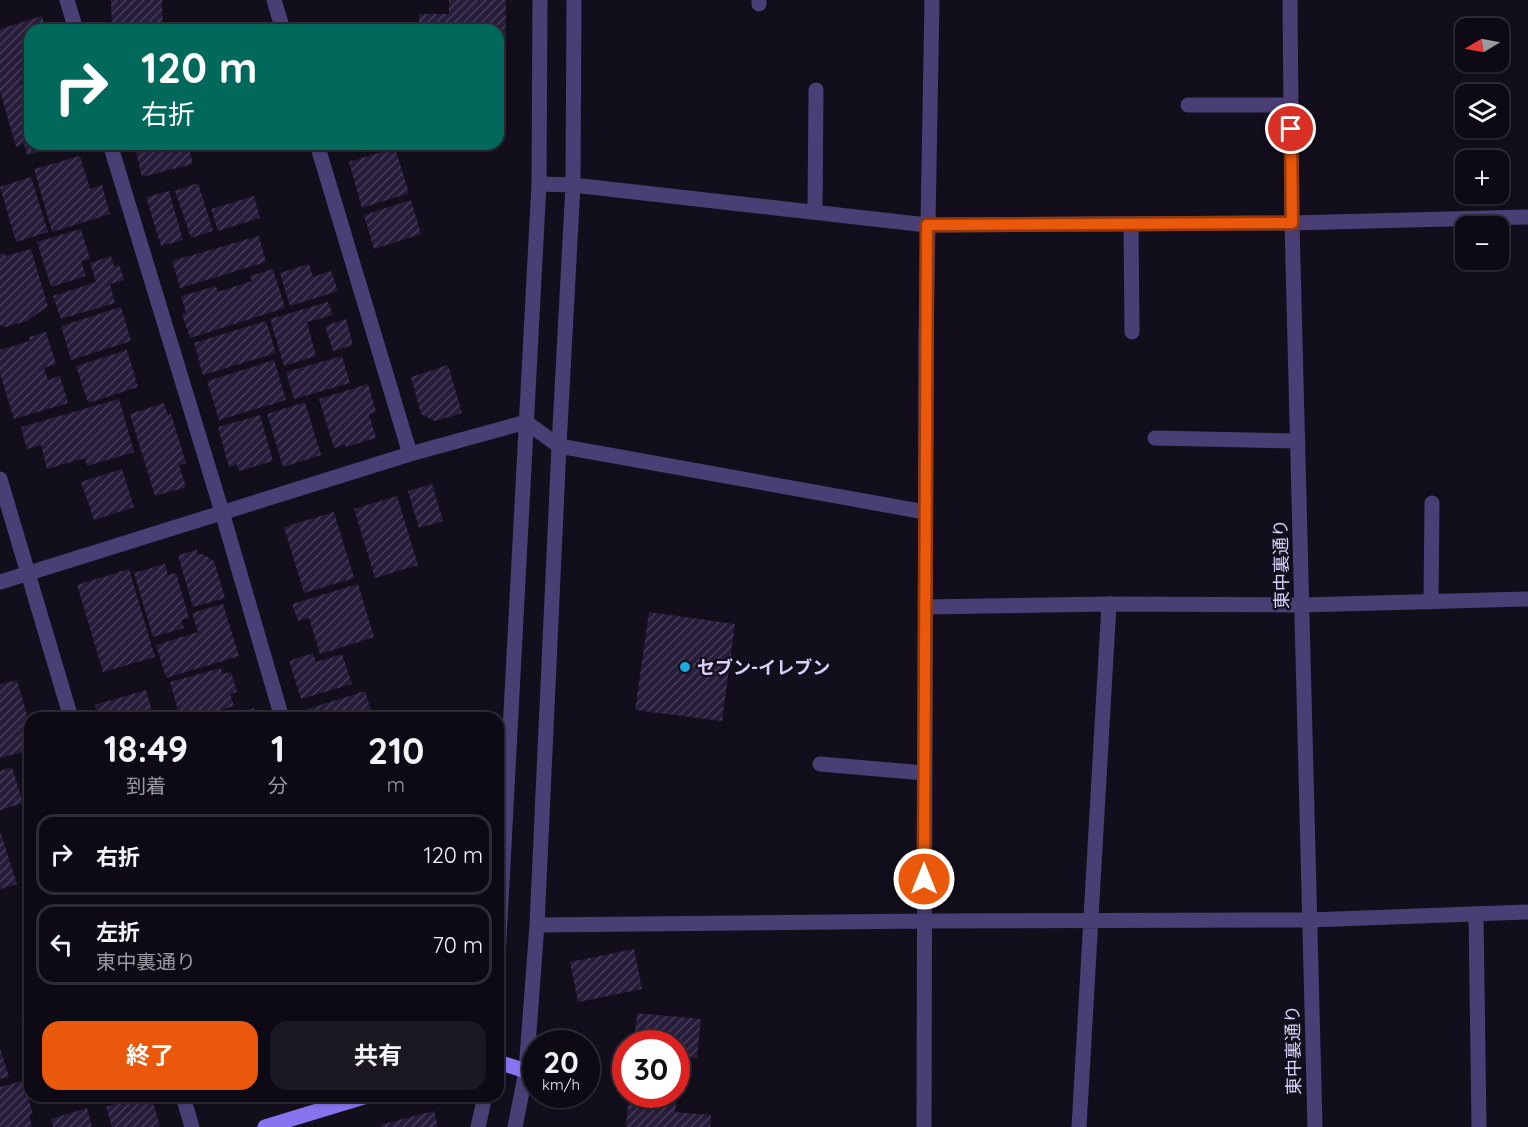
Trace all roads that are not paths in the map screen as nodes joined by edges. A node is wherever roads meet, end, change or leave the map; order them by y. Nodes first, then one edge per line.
1 (67, 0) edge
2 (273, 0) edge
3 (540, 0) edge
4 (574, 0) edge
5 (932, 0) edge
6 (1290, 0) edge
7 (74, 24) edge
8 (280, 24) edge
9 (816, 90) dead end
10 (1188, 105) dead end
11 (1291, 105) junction
12 (112, 150) edge
13 (319, 150) edge
14 (538, 184) junction
15 (573, 185) junction
16 (814, 212) junction
17 (1528, 217) edge
18 (1292, 223) junction
19 (1131, 224) junction
20 (927, 225) junction
21 (1132, 332) dead end
22 (526, 422) junction
23 (1155, 438) dead end
24 (1298, 441) junction
25 (559, 446) junction
26 (410, 454) junction
27 (0, 479) edge
28 (1432, 503) dead end
29 (222, 512) junction
30 (925, 512) junction
31 (28, 574) junction
32 (0, 582) edge
33 (1528, 599) edge
34 (1431, 602) junction
35 (1109, 604) junction
36 (1301, 605) junction
37 (925, 607) junction
38 (69, 712) edge
39 (280, 712) edge
40 (820, 764) dead end
41 (924, 773) junction
42 (504, 843) edge
43 (1528, 912) edge
44 (1476, 914) junction
45 (924, 921) junction
46 (1091, 921) junction
47 (1310, 921) junction
48 (537, 925) junction
49 (529, 1030) edge
50 (504, 1064) edge
51 (522, 1070) edge
52 (522, 1091) edge
53 (185, 1102) edge
54 (347, 1102) edge
55 (484, 1102) edge
56 (192, 1127) edge
57 (265, 1127) edge
58 (478, 1127) edge
59 (515, 1127) edge
60 (924, 1127) edge
61 (1079, 1127) edge
62 (1315, 1127) edge
63 (1479, 1127) edge

1 - 7 street
2 - 8 street
3 - 14 street
4 - 15 street
5 - 20 street
6 - 11 street, 東中裏通り
9 - 16 street
10 - 11 street
11 - 18 street, 東中裏通り
12 - 29 street
13 - 26 street
14 - 15 street
14 - 22 street
15 - 16 street
15 - 25 street
16 - 20 street
17 - 18 street
18 - 19 street
18 - 24 street, 東中裏通り
19 - 20 street
19 - 21 street
20 - 30 street
22 - 25 street
22 - 26 street
22 - 42 street
23 - 24 street
24 - 36 street, 東中裏通り
25 - 30 street
25 - 48 street
26 - 29 street
27 - 31 street
28 - 34 street
29 - 31 street
29 - 39 street
30 - 37 street
31 - 32 street
31 - 38 street
33 - 34 street
34 - 36 street
35 - 36 street
35 - 37 street
35 - 46 street
36 - 47 street, 東中裏通り
37 - 41 street
40 - 41 street
41 - 45 street
43 - 44 street
44 - 47 street
44 - 63 street
45 - 46 street
45 - 48 street
45 - 60 street
46 - 47 street
46 - 61 street
47 - 62 street, 東中裏通り
48 - 49 street
50 - 51 street
52 - 59 street
53 - 56 street
54 - 57 street
55 - 58 street

